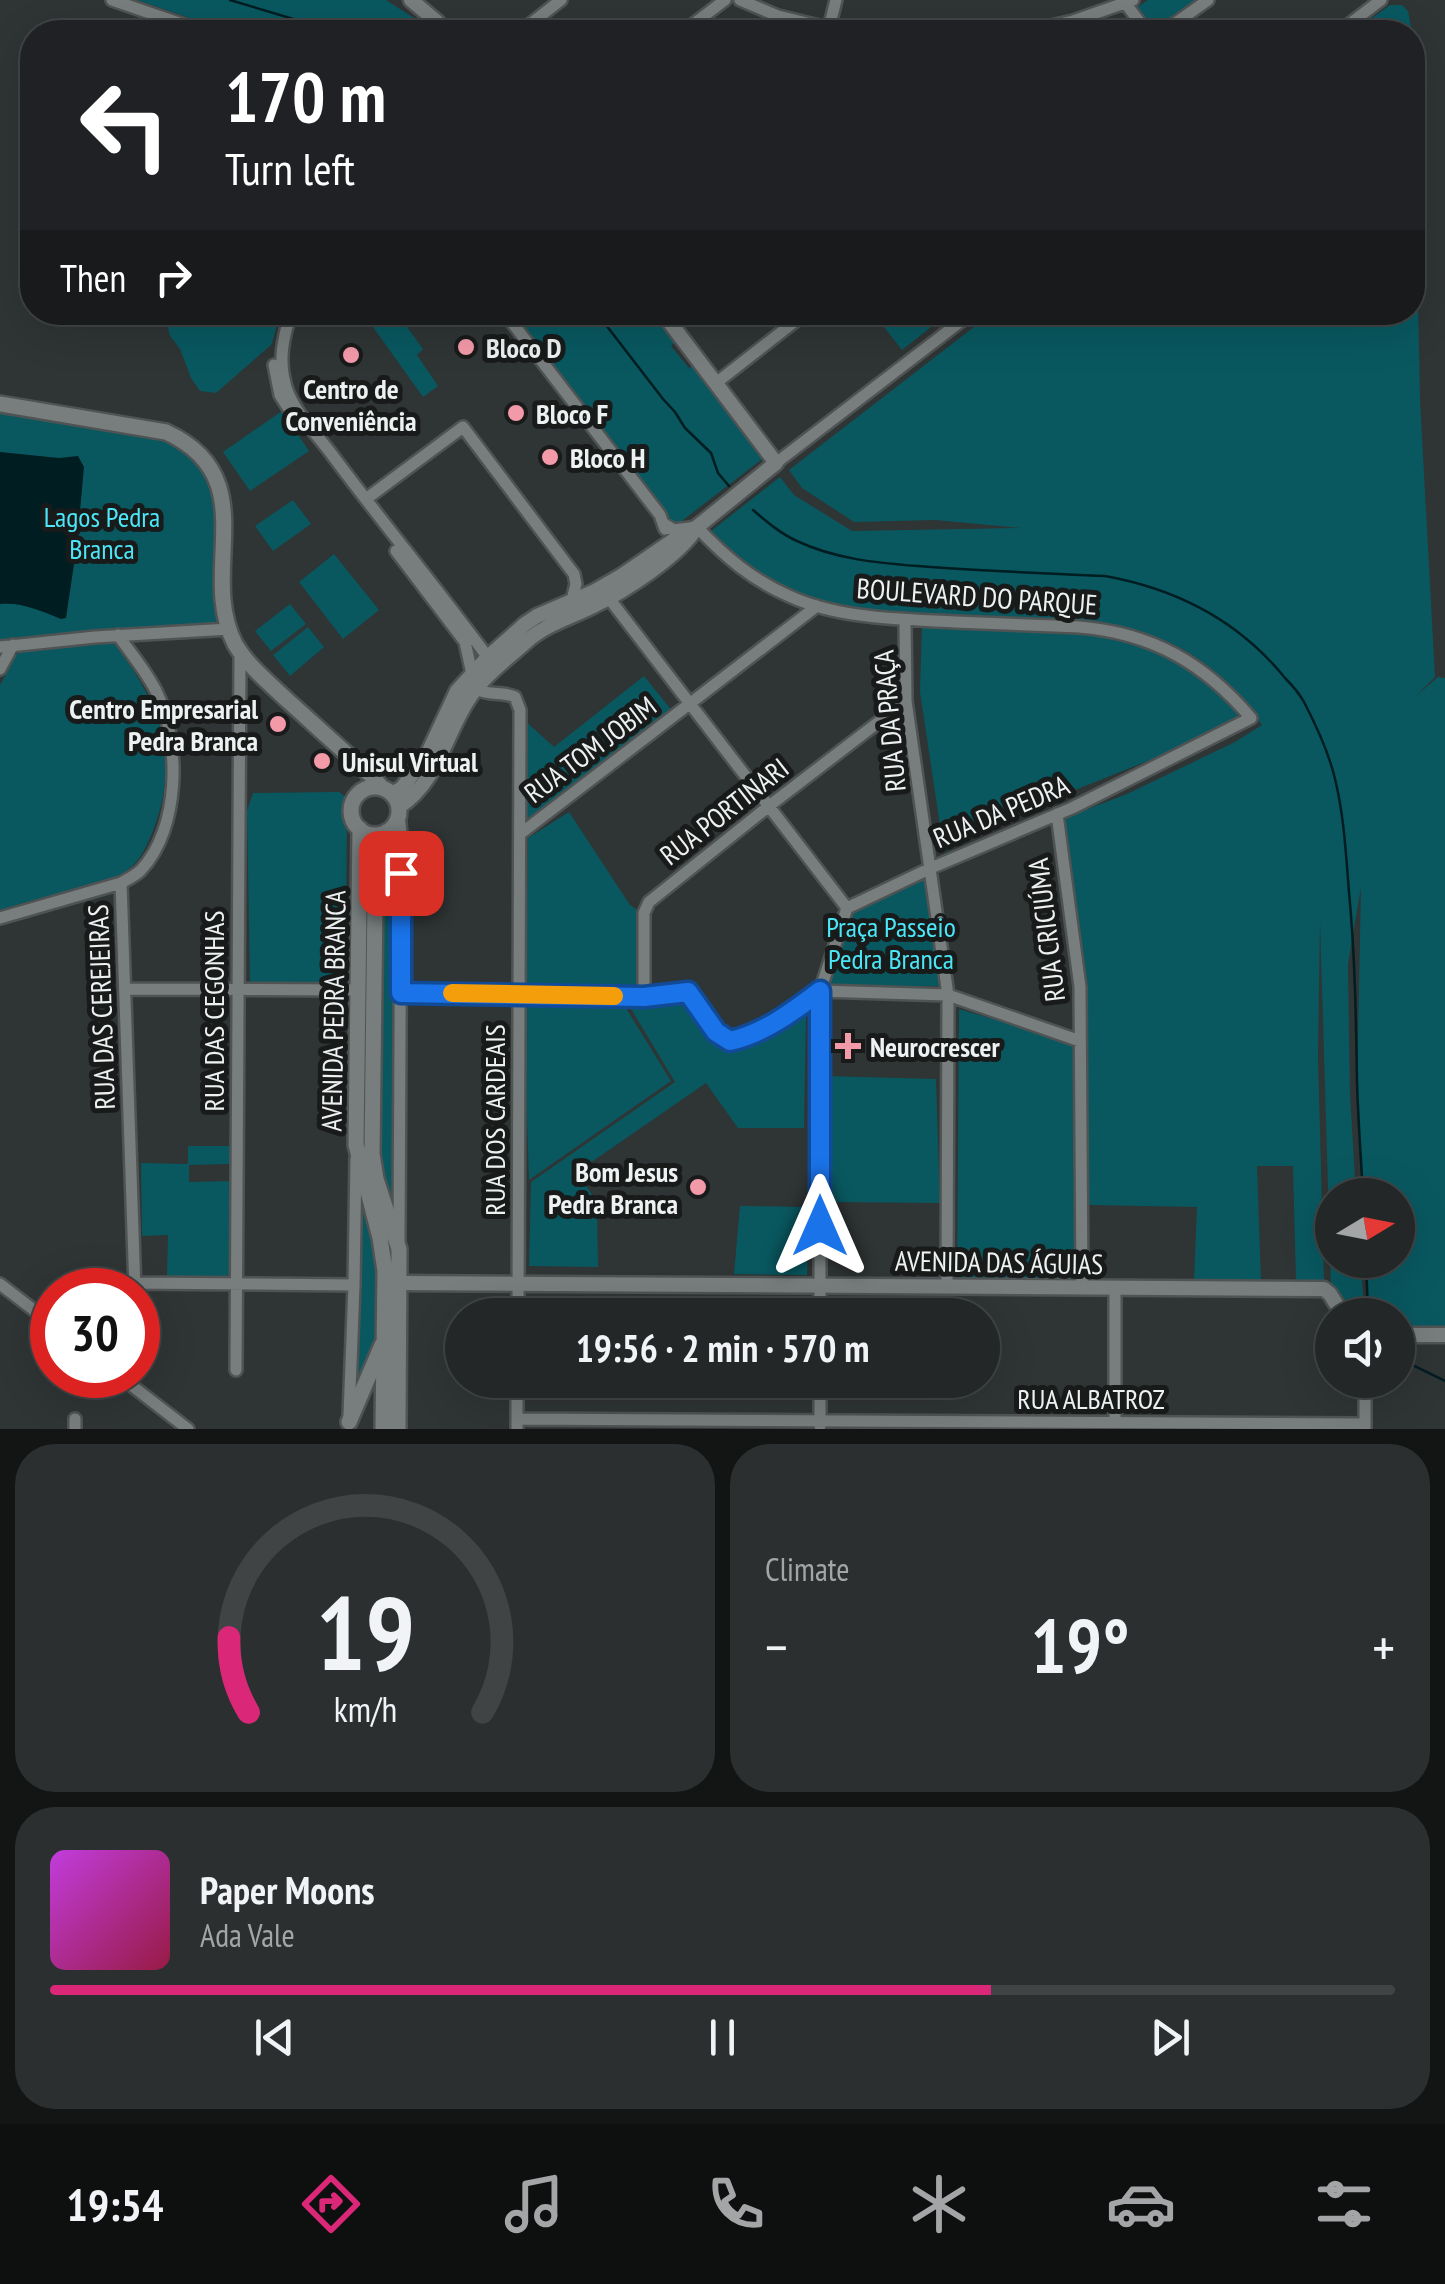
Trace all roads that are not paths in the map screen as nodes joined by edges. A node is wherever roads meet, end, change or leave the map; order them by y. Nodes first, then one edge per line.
1 (112, 0) edge
2 (411, 0) edge
3 (561, 0) edge
4 (725, 0) edge
5 (740, 0) edge
6 (1208, 0) edge
7 (1381, 0) edge
8 (1127, 1) edge
9 (170, 20) edge
10 (435, 20) edge
11 (535, 20) edge
12 (699, 20) edge
13 (791, 20) edge
14 (1076, 20) edge
15 (1180, 20) edge
16 (1354, 20) edge
17 (282, 325) edge
18 (285, 325) edge
19 (514, 325) edge
20 (672, 325) edge
21 (790, 325) edge
22 (956, 325) edge
23 (716, 383) junction
24 (1, 403) edge
25 (776, 463) junction
26 (366, 499) junction
27 (664, 524) junction
28 (697, 527) junction
29 (666, 545) junction
30 (608, 598) junction
31 (572, 600) junction
32 (817, 606) junction
33 (905, 620) junction
34 (229, 629) junction
35 (118, 635) junction
36 (7, 646) edge
37 (240, 652) junction
38 (492, 663) junction
39 (0, 669) edge
40 (474, 681) junction
41 (906, 701) junction
42 (690, 704) junction
43 (1252, 718) joint
44 (347, 754) junction
45 (358, 794) junction
46 (393, 801) junction
47 (769, 806) junction
48 (1056, 814) junction
49 (360, 829) junction
50 (386, 832) junction
51 (520, 834) junction
52 (931, 868) junction
53 (122, 884) junction
54 (848, 908) junction
55 (0, 918) edge
56 (126, 989) junction
57 (238, 990) junction
58 (356, 990) junction
59 (820, 991) junction
60 (401, 993) junction
61 (519, 994) junction
62 (948, 996) junction
63 (644, 997) junction
64 (1080, 1041) junction
65 (356, 1145) junction
66 (399, 1249) junction
67 (134, 1268) edge
68 (401, 1283) junction
69 (0, 1284) edge
70 (237, 1284) junction
71 (518, 1284) junction
72 (354, 1285) junction
73 (160, 1286) edge
74 (820, 1286) junction
75 (947, 1287) junction
76 (1082, 1288) junction
77 (1115, 1288) junction
78 (518, 1298) edge
79 (820, 1298) edge
80 (1333, 1298) edge
81 (30, 1307) edge
82 (1415, 1335) edge
83 (1445, 1335) edge
84 (385, 1337) junction
85 (236, 1370) dead end
86 (148, 1398) edge
87 (518, 1398) edge
88 (820, 1398) edge
89 (1365, 1398) edge
90 (517, 1424) edge
91 (820, 1425) edge
92 (349, 1426) edge
93 (1115, 1426) edge
94 (1365, 1427) edge
95 (188, 1429) edge
96 (382, 1429) edge
97 (398, 1429) edge

1 - 9 street
2 - 10 street
3 - 11 street
4 - 12 street
5 - 13 street
6 - 15 street
7 - 16 street
8 - 14 street
17 - 40 street
18 - 26 street
19 - 27 street
20 - 23 street
21 - 23 street
22 - 25 street
23 - 25 street
24 - 34 main road
25 - 28 street
26 - 31 street
26 - 38 street
27 - 28 street
27 - 29 street
28 - 29 street
28 - 30 street
28 - 32 street, BOULEVARD DO PARQUE
29 - 31 street
30 - 38 street
30 - 42 street
31 - 38 street
32 - 33 street, BOULEVARD DO PARQUE
32 - 42 street, RUA TOM JOBIM
33 - 41 street, RUA DA PRAÇA
33 - 43 street, BOULEVARD DO PARQUE
34 - 35 street
34 - 37 main road
35 - 36 street
35 - 53 street, RUA DAS CEREJEIRAS
36 - 39 street
37 - 44 main road
37 - 57 street, RUA DAS CEGONHAS
38 - 40 street
40 - 46 street
40 - 51 street, RUA DOS CARDEAIS
41 - 47 street, RUA PORTINARI
41 - 52 street, RUA DA PRAÇA
42 - 47 street
42 - 51 street, RUA TOM JOBIM
43 - 48 street, RUA DA PEDRA
44 - 45 main road
44 - 46 main road
45 - 46 main road
45 - 49 main road
46 - 50 main road
46 - 60 street, AVENIDA PEDRA BRANCA
47 - 54 street
47 - 63 street, RUA PORTINARI
48 - 52 street, RUA DA PEDRA
48 - 64 street, RUA CRICIÚMA
49 - 50 main road
49 - 58 main road, AVENIDA PEDRA BRANCA
50 - 66 main road, AVENIDA PEDRA BRANCA
51 - 61 street, RUA DOS CARDEAIS
52 - 54 street, RUA DA PEDRA
52 - 62 street, RUA DA PRAÇA
53 - 55 street
53 - 56 street, RUA DAS CEREJEIRAS
54 - 59 street
56 - 57 street
56 - 67 street, RUA DAS CEREJEIRAS
57 - 58 street
57 - 70 street, RUA DAS CEGONHAS
58 - 65 main road, AVENIDA PEDRA BRANCA
59 - 62 street
59 - 63 street
59 - 74 street
60 - 61 street
60 - 66 street, AVENIDA PEDRA BRANCA
61 - 63 street
61 - 71 street, RUA DOS CARDEAIS
62 - 64 street
62 - 75 street, RUA DA PRAÇA
64 - 76 street, RUA CRICIÚMA
65 - 72 street
65 - 84 main road, AVENIDA PEDRA BRANCA
66 - 68 main road, AVENIDA PEDRA BRANCA
68 - 71 street, AVENIDA DAS ÁGUIAS
68 - 97 main road, AVENIDA PEDRA BRANCA
69 - 81 street
70 - 72 street
70 - 73 street
70 - 85 street, RUA DAS CEGONHAS
71 - 74 street, AVENIDA DAS ÁGUIAS
71 - 78 street, RUA DOS CARDEAIS
72 - 92 street
74 - 75 street, AVENIDA DAS ÁGUIAS
74 - 79 street
75 - 76 street, AVENIDA DAS ÁGUIAS
76 - 77 street, AVENIDA DAS ÁGUIAS
77 - 80 street, AVENIDA DAS ÁGUIAS
77 - 93 street
82 - 83 street
84 - 92 main road
84 - 96 main road, AVENIDA PEDRA BRANCA
86 - 95 street
87 - 90 street
88 - 91 street
89 - 94 street
90 - 91 street, RUA ALBATROZ
91 - 93 street, RUA ALBATROZ
93 - 94 street, RUA ALBATROZ

